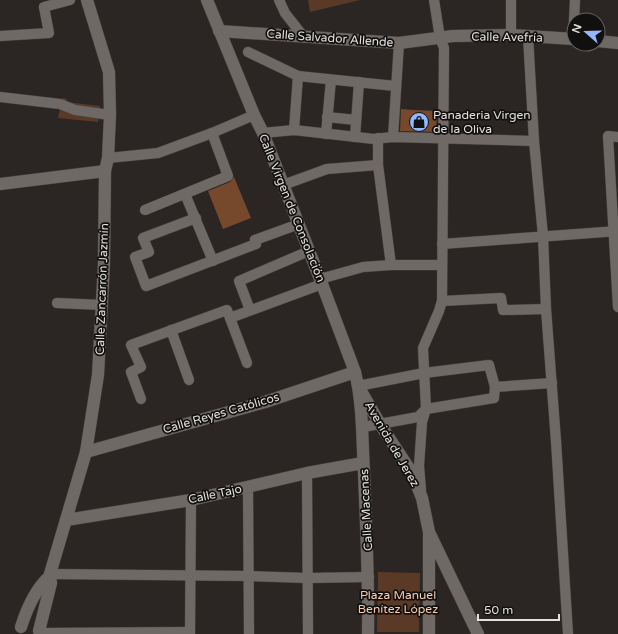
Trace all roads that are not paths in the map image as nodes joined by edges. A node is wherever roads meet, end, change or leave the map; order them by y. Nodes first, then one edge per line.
1 (70, 0) edge
2 (87, 0) edge
3 (207, 0) edge
4 (279, 0) edge
5 (434, 0) edge
6 (510, 0) edge
7 (575, 0) edge
8 (574, 12) edge
9 (219, 31) junction
10 (0, 36) edge
11 (303, 36) junction
12 (511, 36) junction
13 (528, 36) junction
14 (440, 38) junction
15 (566, 39) edge
16 (606, 42) edge
17 (399, 43) junction
18 (618, 43) edge
19 (248, 52) dead end
20 (298, 76) junction
21 (331, 80) junction
22 (359, 82) junction
23 (395, 86) junction
24 (0, 97) edge
25 (110, 115) junction
26 (254, 116) junction
27 (327, 117) junction
28 (356, 120) junction
29 (294, 130) junction
30 (212, 133) junction
31 (263, 133) junction
32 (326, 134) junction
33 (355, 137) junction
34 (393, 137) junction
35 (618, 137) edge
36 (378, 138) junction
37 (444, 139) junction
38 (534, 141) junction
39 (112, 158) junction
40 (378, 165) junction
41 (105, 171) junction
42 (0, 184) edge
43 (282, 185) junction
44 (185, 194) junction
45 (146, 210) dead end
46 (196, 218) junction
47 (299, 224) junction
48 (616, 231) edge
49 (543, 236) junction
50 (442, 244) junction
51 (309, 251) junction
52 (213, 261) junction
53 (390, 265) junction
54 (441, 265) junction
55 (321, 281) junction
56 (442, 301) junction
57 (57, 303) dead end
58 (102, 305) junction
59 (618, 307) edge
60 (546, 309) junction
61 (250, 310) junction
62 (229, 314) junction
63 (171, 330) junction
64 (246, 363) dead end
65 (355, 372) junction
66 (424, 373) junction
67 (189, 380) dead end
68 (552, 383) junction
69 (358, 386) junction
70 (495, 387) junction
71 (141, 399) dead end
72 (426, 409) junction
73 (380, 424) junction
74 (363, 427) junction
75 (86, 452) junction
76 (364, 463) junction
77 (307, 473) junction
78 (248, 487) junction
79 (422, 498) junction
80 (190, 500) junction
81 (66, 520) junction
82 (429, 532) junction
83 (50, 575) junction
84 (190, 576) junction
85 (248, 576) junction
86 (369, 577) junction
87 (307, 578) junction
88 (20, 630) edge
89 (40, 633) edge
90 (190, 633) edge
91 (249, 634) edge
92 (308, 634) edge
93 (368, 634) edge
94 (429, 634) edge
95 (478, 634) edge
96 (568, 634) edge

1 - 10 street
2 - 25 street, Calle Zancarrón Jazmín
3 - 9 street, Calle Virgen de Consolación
4 - 11 street
5 - 14 street
6 - 12 street
7 - 8 street
9 - 11 street, Calle Salvador Allende
9 - 26 street, Calle Virgen de Consolación
11 - 17 street, Calle Salvador Allende
12 - 13 street, Calle Avefría
12 - 14 street, Calle Avefría
13 - 15 street, Calle Avefría
13 - 38 street
14 - 17 street, Calle Salvador Allende
14 - 37 street
16 - 18 street
17 - 23 street
19 - 20 street
20 - 21 street
20 - 29 street
21 - 22 street
21 - 27 street
22 - 23 street
22 - 28 street
23 - 34 street
24 - 25 street
25 - 39 street, Calle Zancarrón Jazmín
26 - 30 street
26 - 31 street, Calle Virgen de Consolación
27 - 28 street
27 - 32 street
28 - 33 street
29 - 31 street
29 - 32 street
30 - 39 street
30 - 44 street
31 - 43 street, Calle Virgen de Consolación
32 - 33 street
33 - 36 street
34 - 36 street
34 - 37 street
35 - 48 street
36 - 40 street
37 - 38 street
37 - 50 street
38 - 49 street
39 - 41 street, Calle Zancarrón Jazmín
40 - 43 street
40 - 53 street
41 - 42 street
41 - 58 street, Calle Zancarrón Jazmín
43 - 47 street, Calle Virgen de Consolación
44 - 45 street
44 - 46 street
46 - 52 street
46 - 52 street
47 - 51 street, Calle Virgen de Consolación
47 - 52 street
48 - 49 street
48 - 59 street
49 - 50 street
49 - 60 street
50 - 54 street
51 - 55 street, Calle Virgen de Consolación
51 - 61 street
53 - 54 street
53 - 55 street
54 - 56 street
55 - 61 street
55 - 65 street, Calle Virgen de Consolación
56 - 60 street
56 - 66 street
57 - 58 street
58 - 75 street, Calle Zancarrón Jazmín
60 - 68 street
61 - 62 street
62 - 63 street
62 - 64 street
63 - 67 street
63 - 71 street
65 - 69 street, Calle Virgen de Consolación
65 - 75 street, Calle Reyes Católicos
66 - 69 street
66 - 70 street
66 - 72 street
68 - 70 street
68 - 96 street
69 - 73 street, Avenida de Jerez
69 - 74 street, Calle Macenas
70 - 72 street
72 - 73 street
72 - 79 street
73 - 74 street
73 - 79 street, Avenida de Jerez
74 - 76 street, Calle Macenas
75 - 81 street, Calle Zancarrón Jazmín
76 - 77 street, Calle Tajo
76 - 86 street, Calle Macenas
77 - 78 street, Calle Tajo
77 - 87 street
78 - 80 street, Calle Tajo
78 - 85 street
79 - 82 street, Avenida de Jerez
80 - 81 street, Calle Tajo
80 - 84 street
81 - 83 street, Calle Zancarrón Jazmín
82 - 94 street
82 - 95 street, Avenida de Jerez
83 - 84 street
83 - 88 street, Calle Zancarrón Jazmín
83 - 89 street, Calle Zancarrón Jazmín
84 - 85 street
84 - 90 street
85 - 87 street
85 - 91 street
86 - 87 street
86 - 93 street, Calle Macenas
87 - 92 street
88 - 89 street
89 - 90 street

